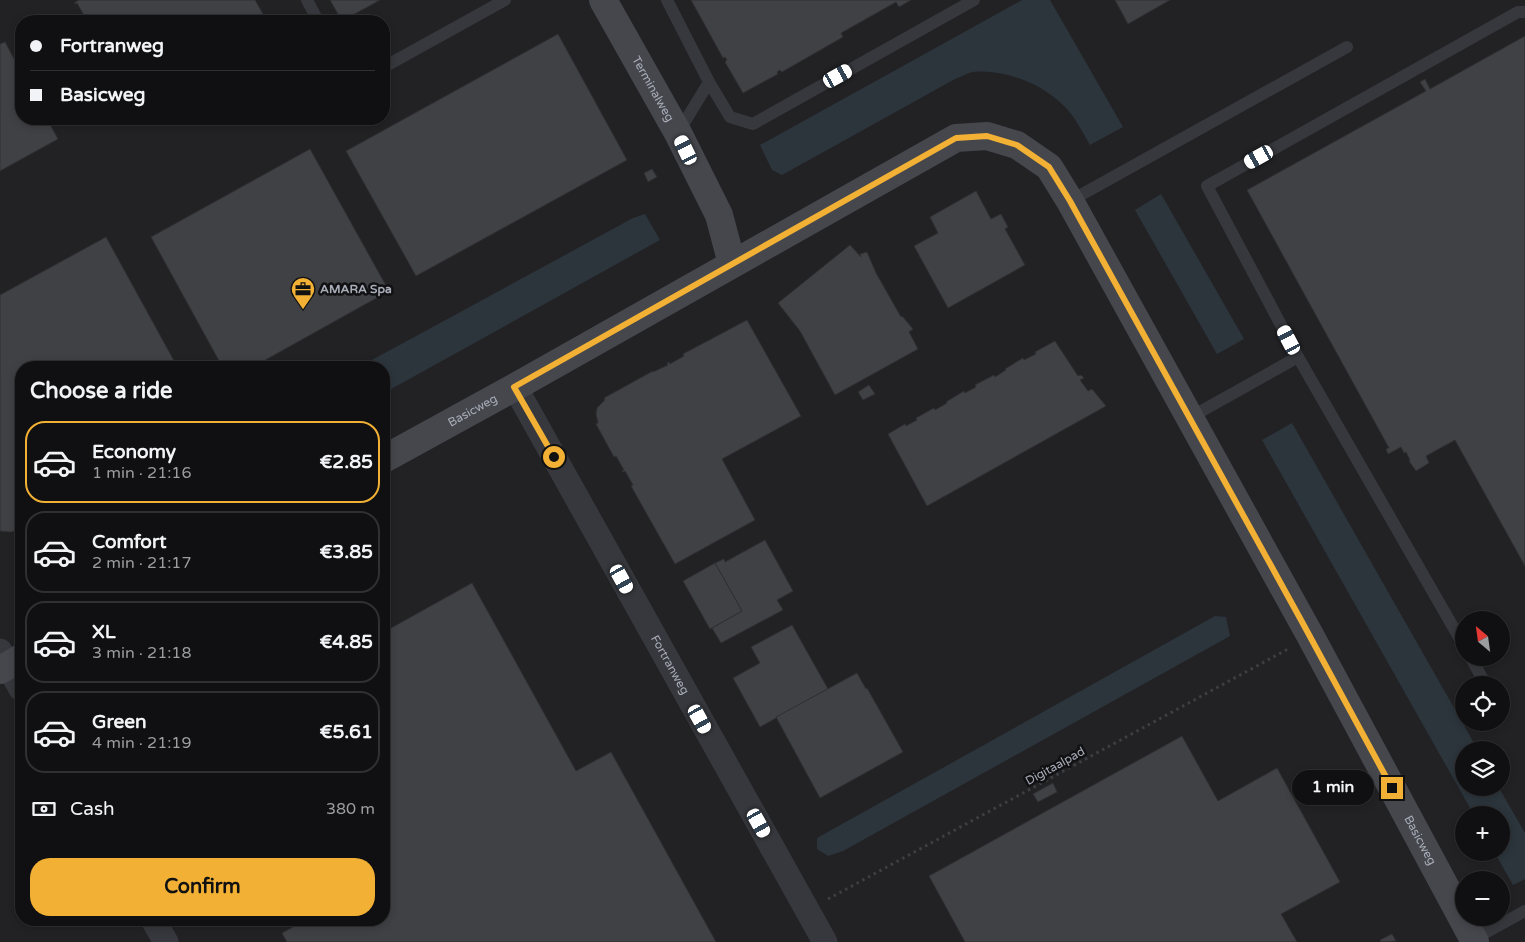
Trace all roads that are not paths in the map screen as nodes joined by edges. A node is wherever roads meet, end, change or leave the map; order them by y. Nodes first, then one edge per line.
1 (307, 0) edge
2 (505, 0) edge
3 (603, 0) edge
4 (667, 0) edge
5 (974, 0) edge
6 (1525, 12) edge
7 (315, 15) edge
8 (1347, 48) dead end
9 (390, 64) edge
10 (709, 82) junction
11 (678, 133) junction
12 (1070, 201) junction
13 (732, 264) junction
14 (1298, 357) junction
15 (514, 387) junction
16 (1189, 418) junction
17 (390, 456) edge
18 (1455, 630) edge
19 (1525, 912) edge
20 (157, 926) edge
21 (1475, 941) edge
22 (166, 942) edge
23 (825, 942) edge

1 - 7 lane
2 - 9 lane
3 - 11 street, Terminalweg
4 - 10 lane
5 - 10 lane
6 - 14 lane
8 - 12 lane
10 - 11 lane
11 - 13 street, Terminalweg
12 - 13 street, Basicweg
12 - 16 street, Basicweg
13 - 15 street, Basicweg
14 - 16 lane
14 - 18 lane
15 - 17 street, Basicweg
15 - 23 street, Fortranweg
16 - 21 street, Basicweg
19 - 21 lane
20 - 22 street

